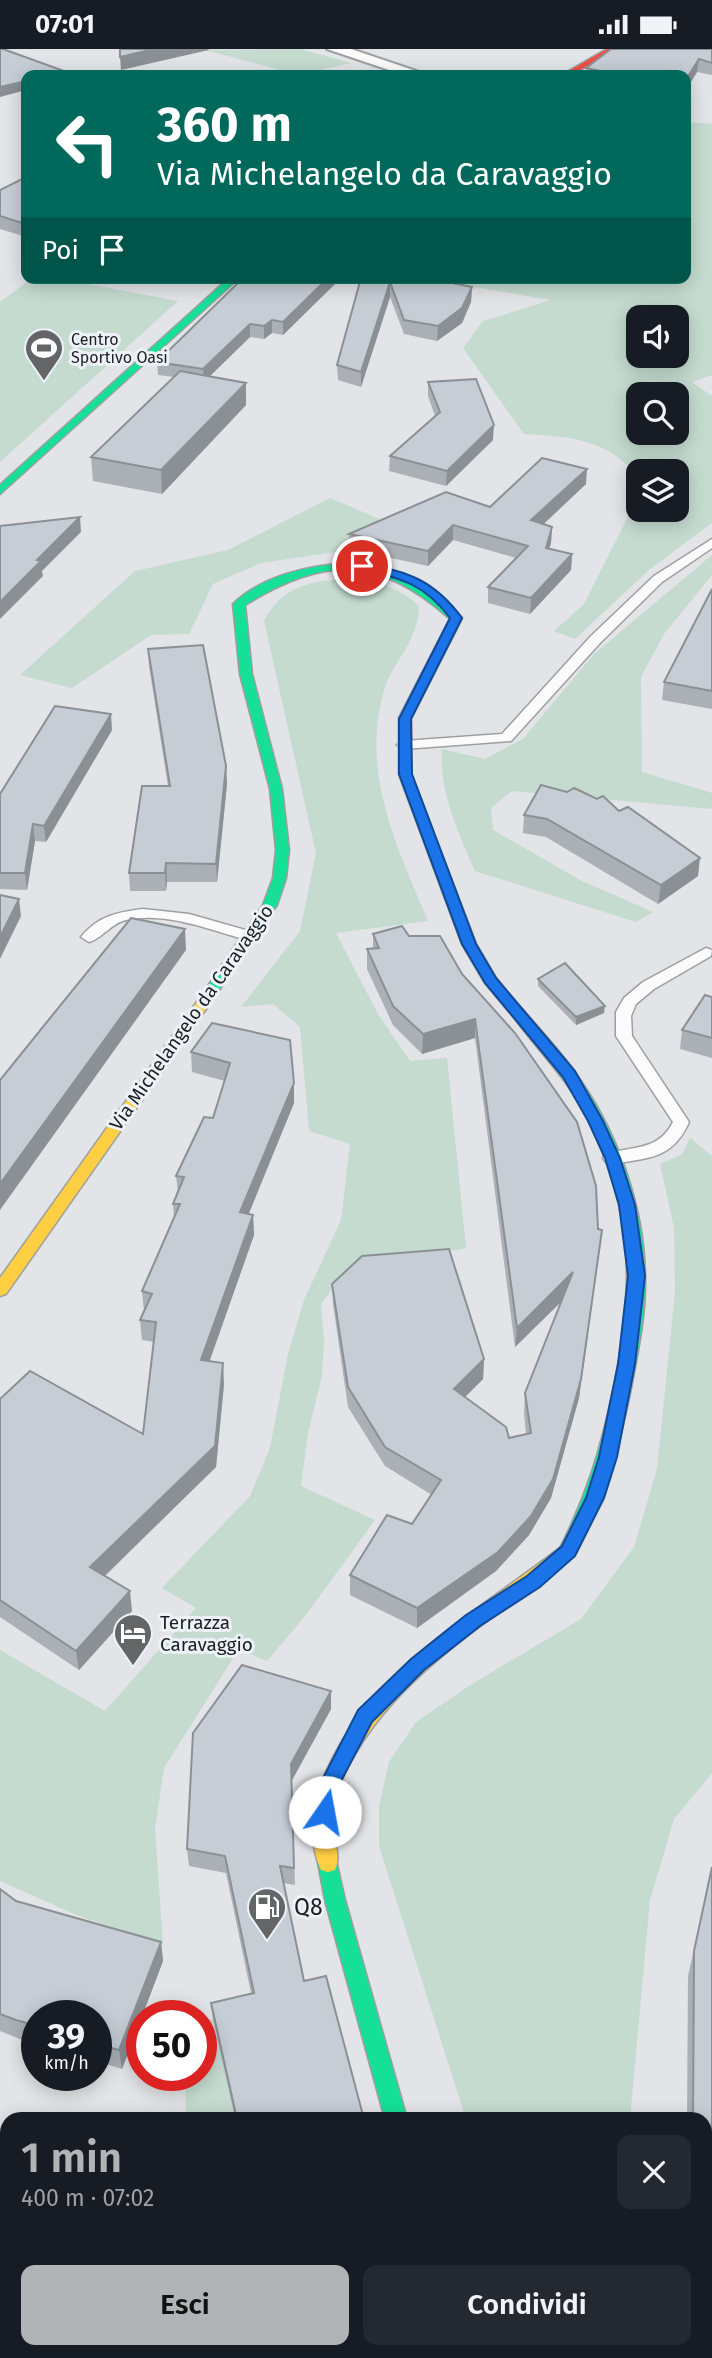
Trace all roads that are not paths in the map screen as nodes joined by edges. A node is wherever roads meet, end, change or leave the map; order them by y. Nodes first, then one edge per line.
1 (335, 49) edge
2 (612, 49) edge
3 (404, 70) edge
4 (575, 70) edge
5 (228, 284) edge
6 (0, 491) edge
7 (712, 543) edge
8 (404, 745) junction
9 (251, 936) junction
10 (89, 937) dead end
11 (706, 953) dead end
12 (612, 1158) junction
13 (0, 1290) edge
14 (394, 2112) edge

1 - 3 street
2 - 4 main road
5 - 6 main road
7 - 8 lane
8 - 9 main road, Via Michelangelo da Caravaggio
8 - 12 main road, Via Michelangelo da Caravaggio
9 - 10 lane
9 - 13 main road, Via Michelangelo da Caravaggio
11 - 12 lane
12 - 14 main road, Via Michelangelo da Caravaggio

